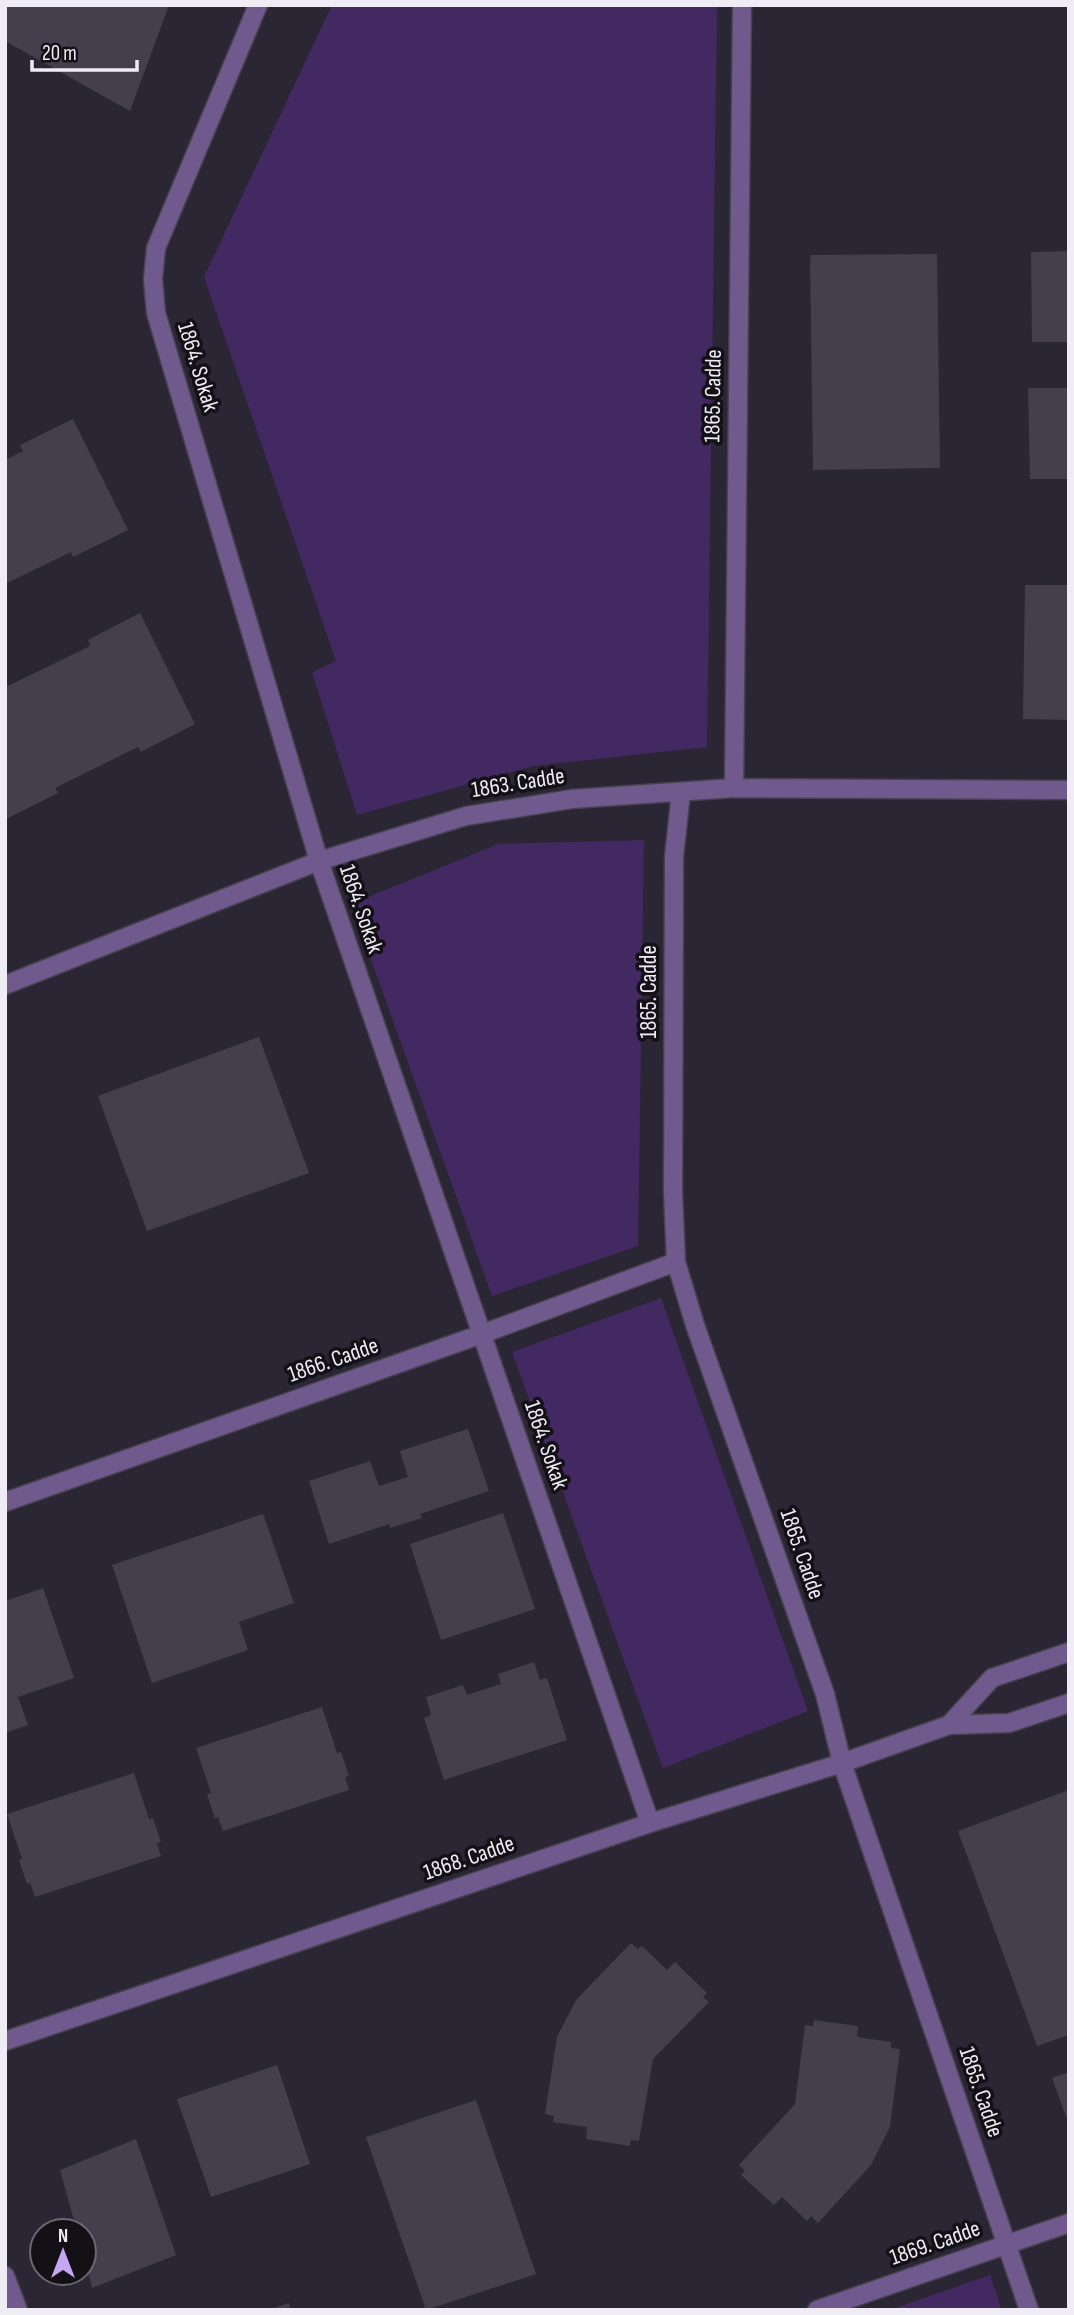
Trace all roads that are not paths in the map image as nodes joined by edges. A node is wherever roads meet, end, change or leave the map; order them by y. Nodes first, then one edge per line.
1 (258, 5) edge
2 (742, 5) edge
3 (734, 788) junction
4 (1069, 790) edge
5 (681, 792) junction
6 (319, 861) junction
7 (5, 985) edge
8 (676, 1262) junction
9 (482, 1334) junction
10 (5, 1502) edge
11 (1069, 1652) edge
12 (1069, 1703) edge
13 (949, 1725) junction
14 (842, 1763) junction
15 (650, 1823) junction
16 (5, 2041) edge
17 (1069, 2223) edge
18 (1007, 2244) junction
19 (5, 2276) edge
20 (18, 2310) edge
21 (817, 2310) edge
22 (1030, 2310) edge

1 - 6 street, 1864. Sokak
2 - 3 street, 1865. Cadde
3 - 4 street, 1863. Cadde
3 - 5 street, 1863. Cadde
5 - 6 street, 1863. Cadde
5 - 8 street, 1865. Cadde
6 - 7 street, 1863. Cadde
6 - 9 street, 1864. Sokak
8 - 9 street, 1866. Cadde
8 - 14 street, 1865. Cadde
9 - 10 street, 1866. Cadde
9 - 15 street, 1864. Sokak
11 - 13 street, 1868. Cadde
12 - 13 street, 1868. Cadde
13 - 14 street, 1868. Cadde
14 - 15 street, 1868. Cadde
14 - 18 street, 1865. Cadde
15 - 16 street, 1868. Cadde
17 - 18 street, 1869. Cadde
18 - 21 street, 1869. Cadde
18 - 22 street, 1865. Cadde
19 - 20 street

